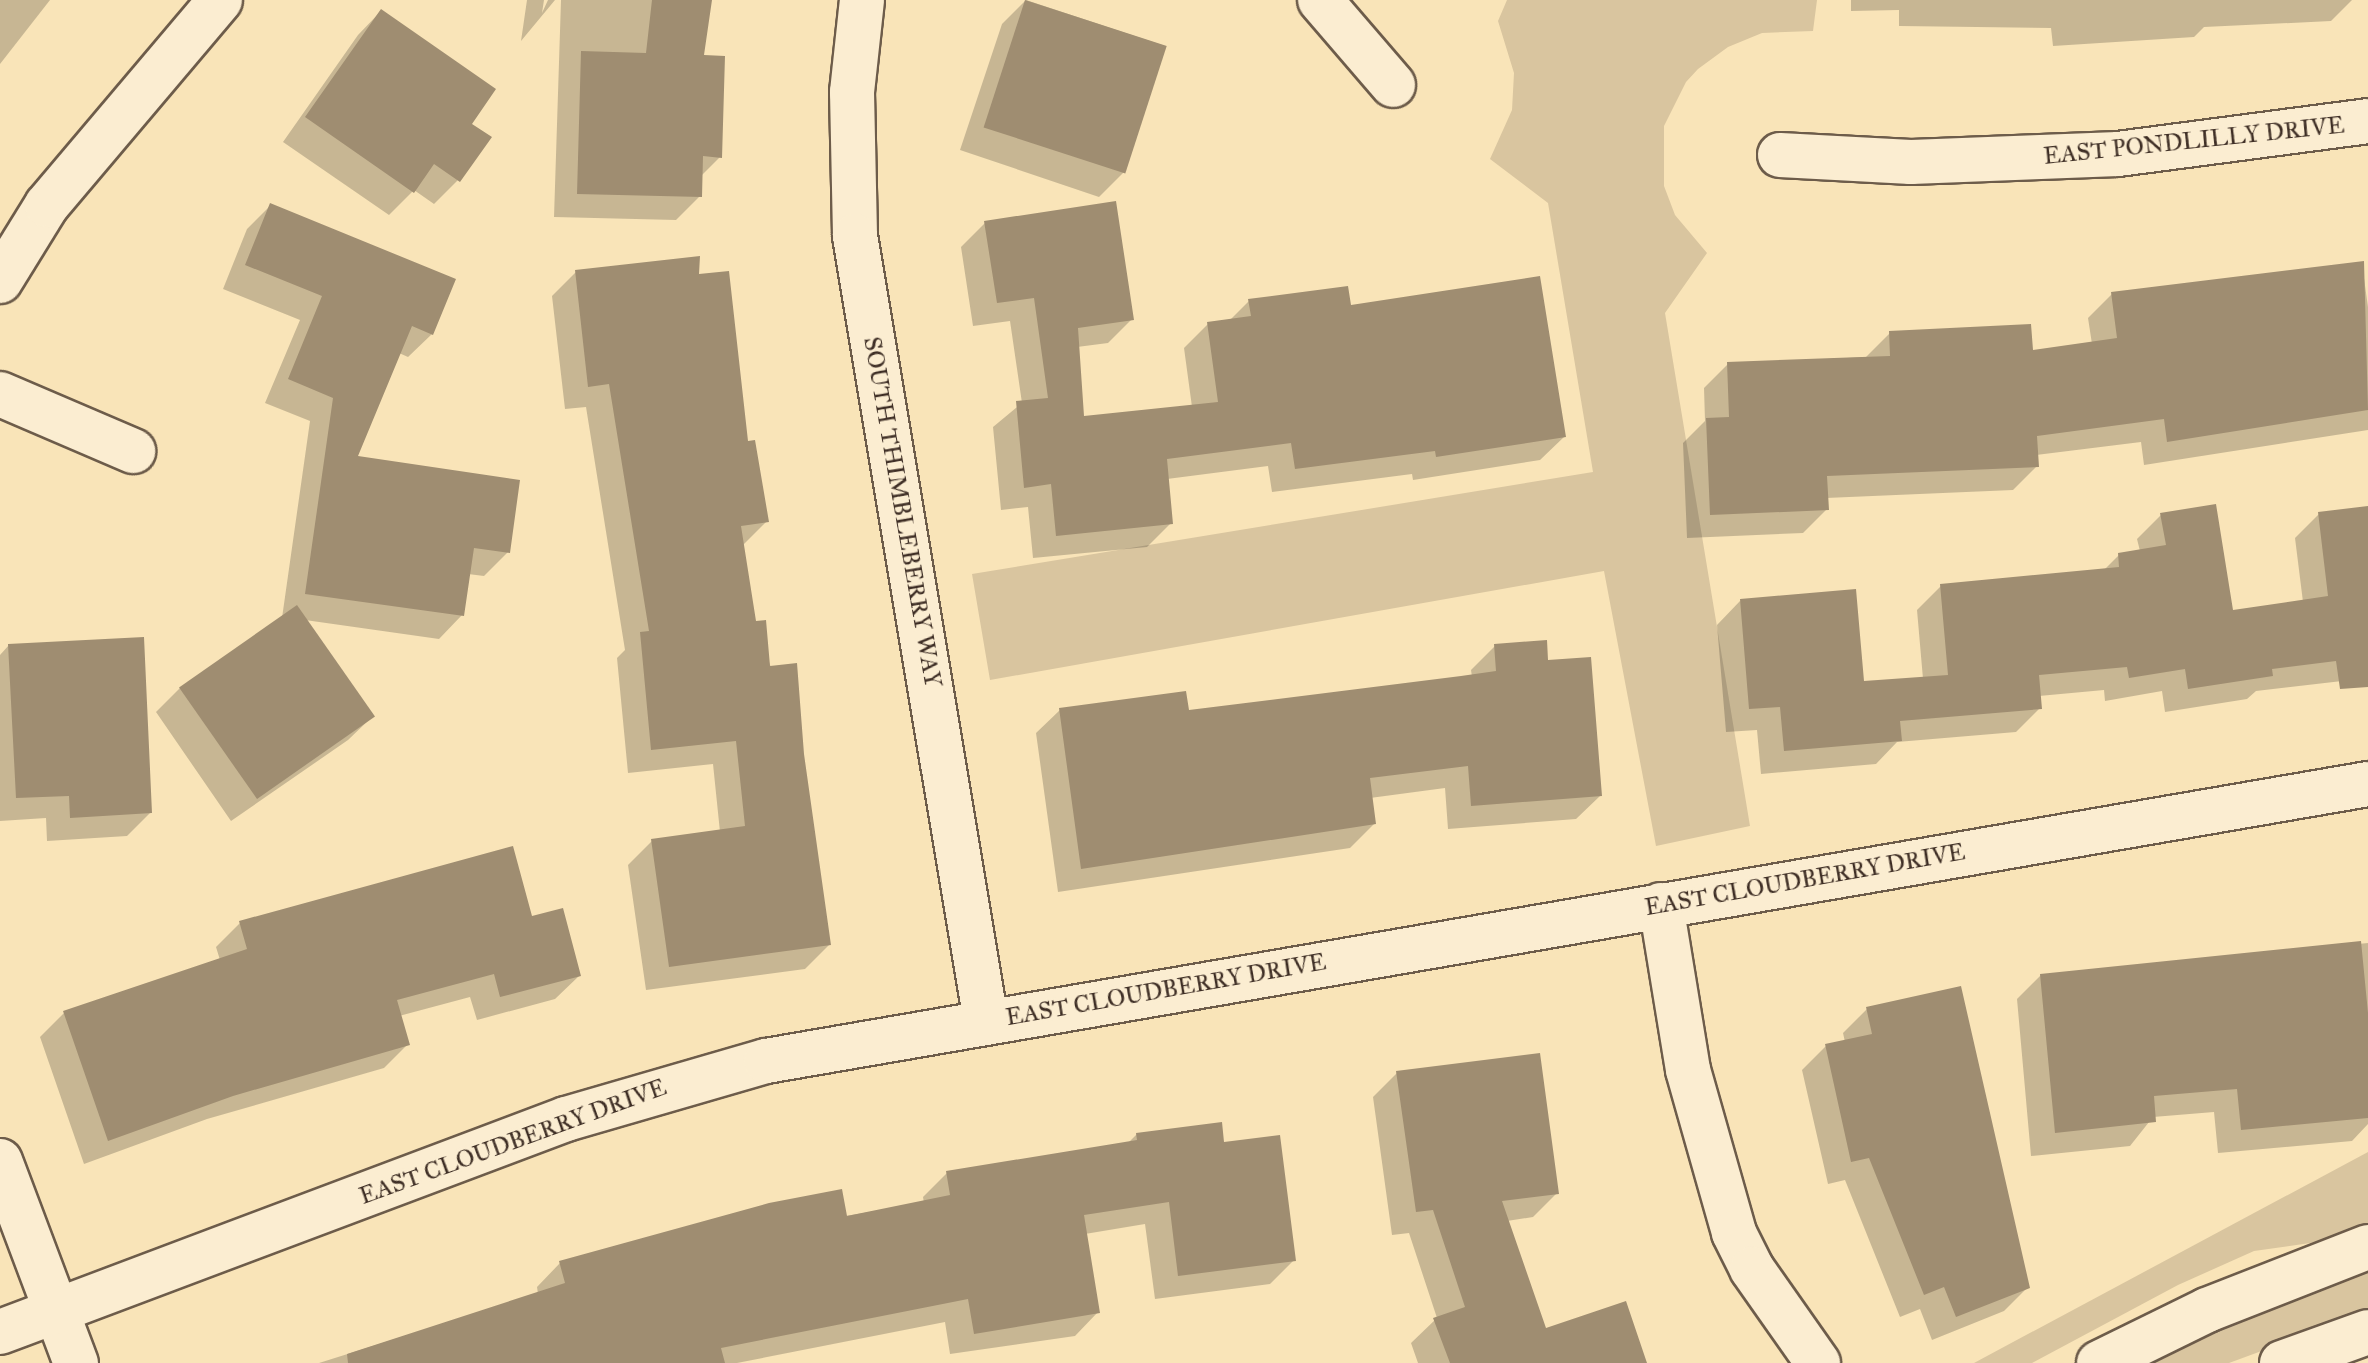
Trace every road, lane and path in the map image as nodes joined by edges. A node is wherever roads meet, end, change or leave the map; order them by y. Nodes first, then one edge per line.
1 (220, 0) edge
2 (862, 0) edge
3 (1320, 0) edge
4 (1393, 85) dead end
5 (2368, 121) edge
6 (1780, 155) dead end
7 (0, 281) edge
8 (0, 394) edge
9 (133, 451) dead end
10 (2368, 784) edge
11 (1661, 905) junction
12 (986, 1021) junction
13 (0, 1161) edge
14 (2368, 1247) edge
15 (56, 1312) junction
16 (0, 1332) edge
17 (2368, 1332) edge
18 (76, 1363) edge
19 (1818, 1363) edge
20 (2099, 1363) edge
21 (2282, 1363) edge

1 - 7 street
2 - 12 street, SOUTH THIMBLEBERRY WAY
3 - 4 street
5 - 6 street, EAST PONDLILLY DRIVE
8 - 9 street
10 - 11 street, EAST CLOUDBERRY DRIVE
11 - 12 street, EAST CLOUDBERRY DRIVE
11 - 19 street
12 - 15 street, EAST CLOUDBERRY DRIVE
13 - 15 street
14 - 20 street
15 - 16 street, EAST CLOUDBERRY DRIVE
15 - 18 street
17 - 21 street

